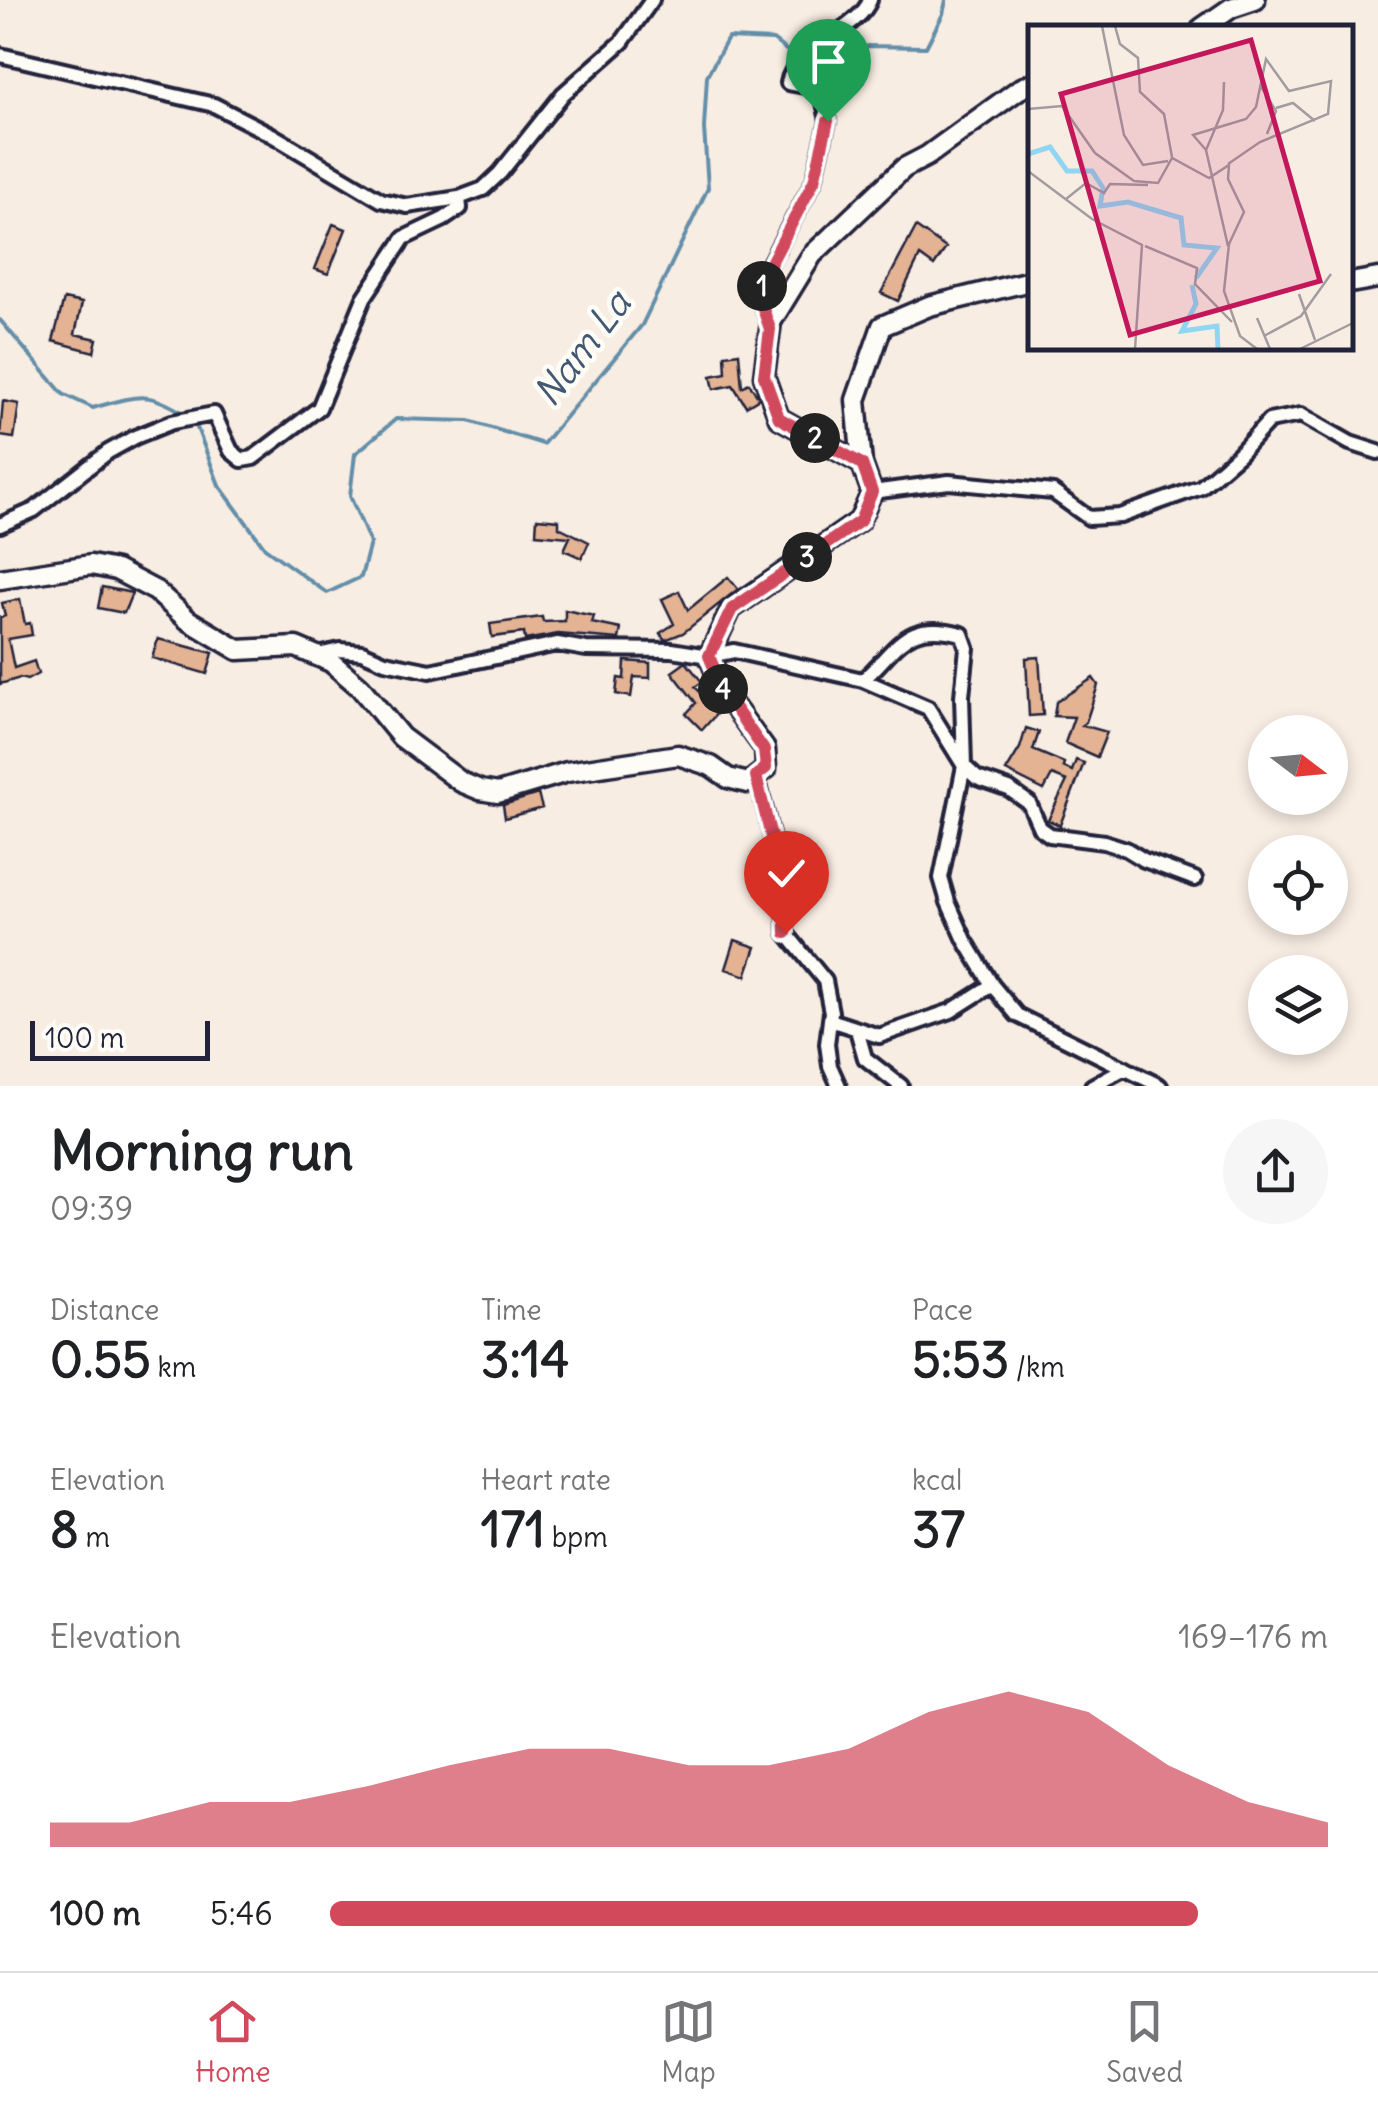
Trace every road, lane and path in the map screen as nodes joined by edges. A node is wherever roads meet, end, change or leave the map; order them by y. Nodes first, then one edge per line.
1 (652, 0) edge
2 (870, 0) edge
3 (1256, 0) edge
4 (1206, 25) edge
5 (0, 55) edge
6 (1028, 85) edge
7 (459, 198) junction
8 (1378, 278) edge
9 (1028, 281) edge
10 (1353, 282) edge
11 (770, 329) junction
12 (1378, 452) edge
13 (862, 464) junction
14 (872, 492) junction
15 (0, 526) edge
16 (0, 579) edge
17 (316, 656) junction
18 (709, 656) junction
19 (864, 680) junction
20 (964, 766) junction
21 (756, 776) junction
22 (1195, 879) dead end
23 (992, 985) junction
24 (830, 1020) junction
25 (856, 1030) junction
26 (1125, 1068) junction
27 (839, 1086) edge
28 (900, 1086) edge
29 (1092, 1086) edge
30 (1160, 1086) edge

1 - 7 street
2 - 11 street
3 - 4 main road
5 - 7 street
6 - 11 main road
7 - 15 street
8 - 10 main road
9 - 13 main road
11 - 13 main road
12 - 14 street
13 - 14 main road
14 - 18 main road
16 - 17 main road
17 - 18 street
17 - 21 main road
18 - 19 street
18 - 21 main road
19 - 20 street
19 - 20 street
20 - 22 street
20 - 23 street
21 - 24 street
23 - 25 street
23 - 26 street
24 - 25 street
24 - 27 street
25 - 28 street
26 - 29 street
26 - 30 street

